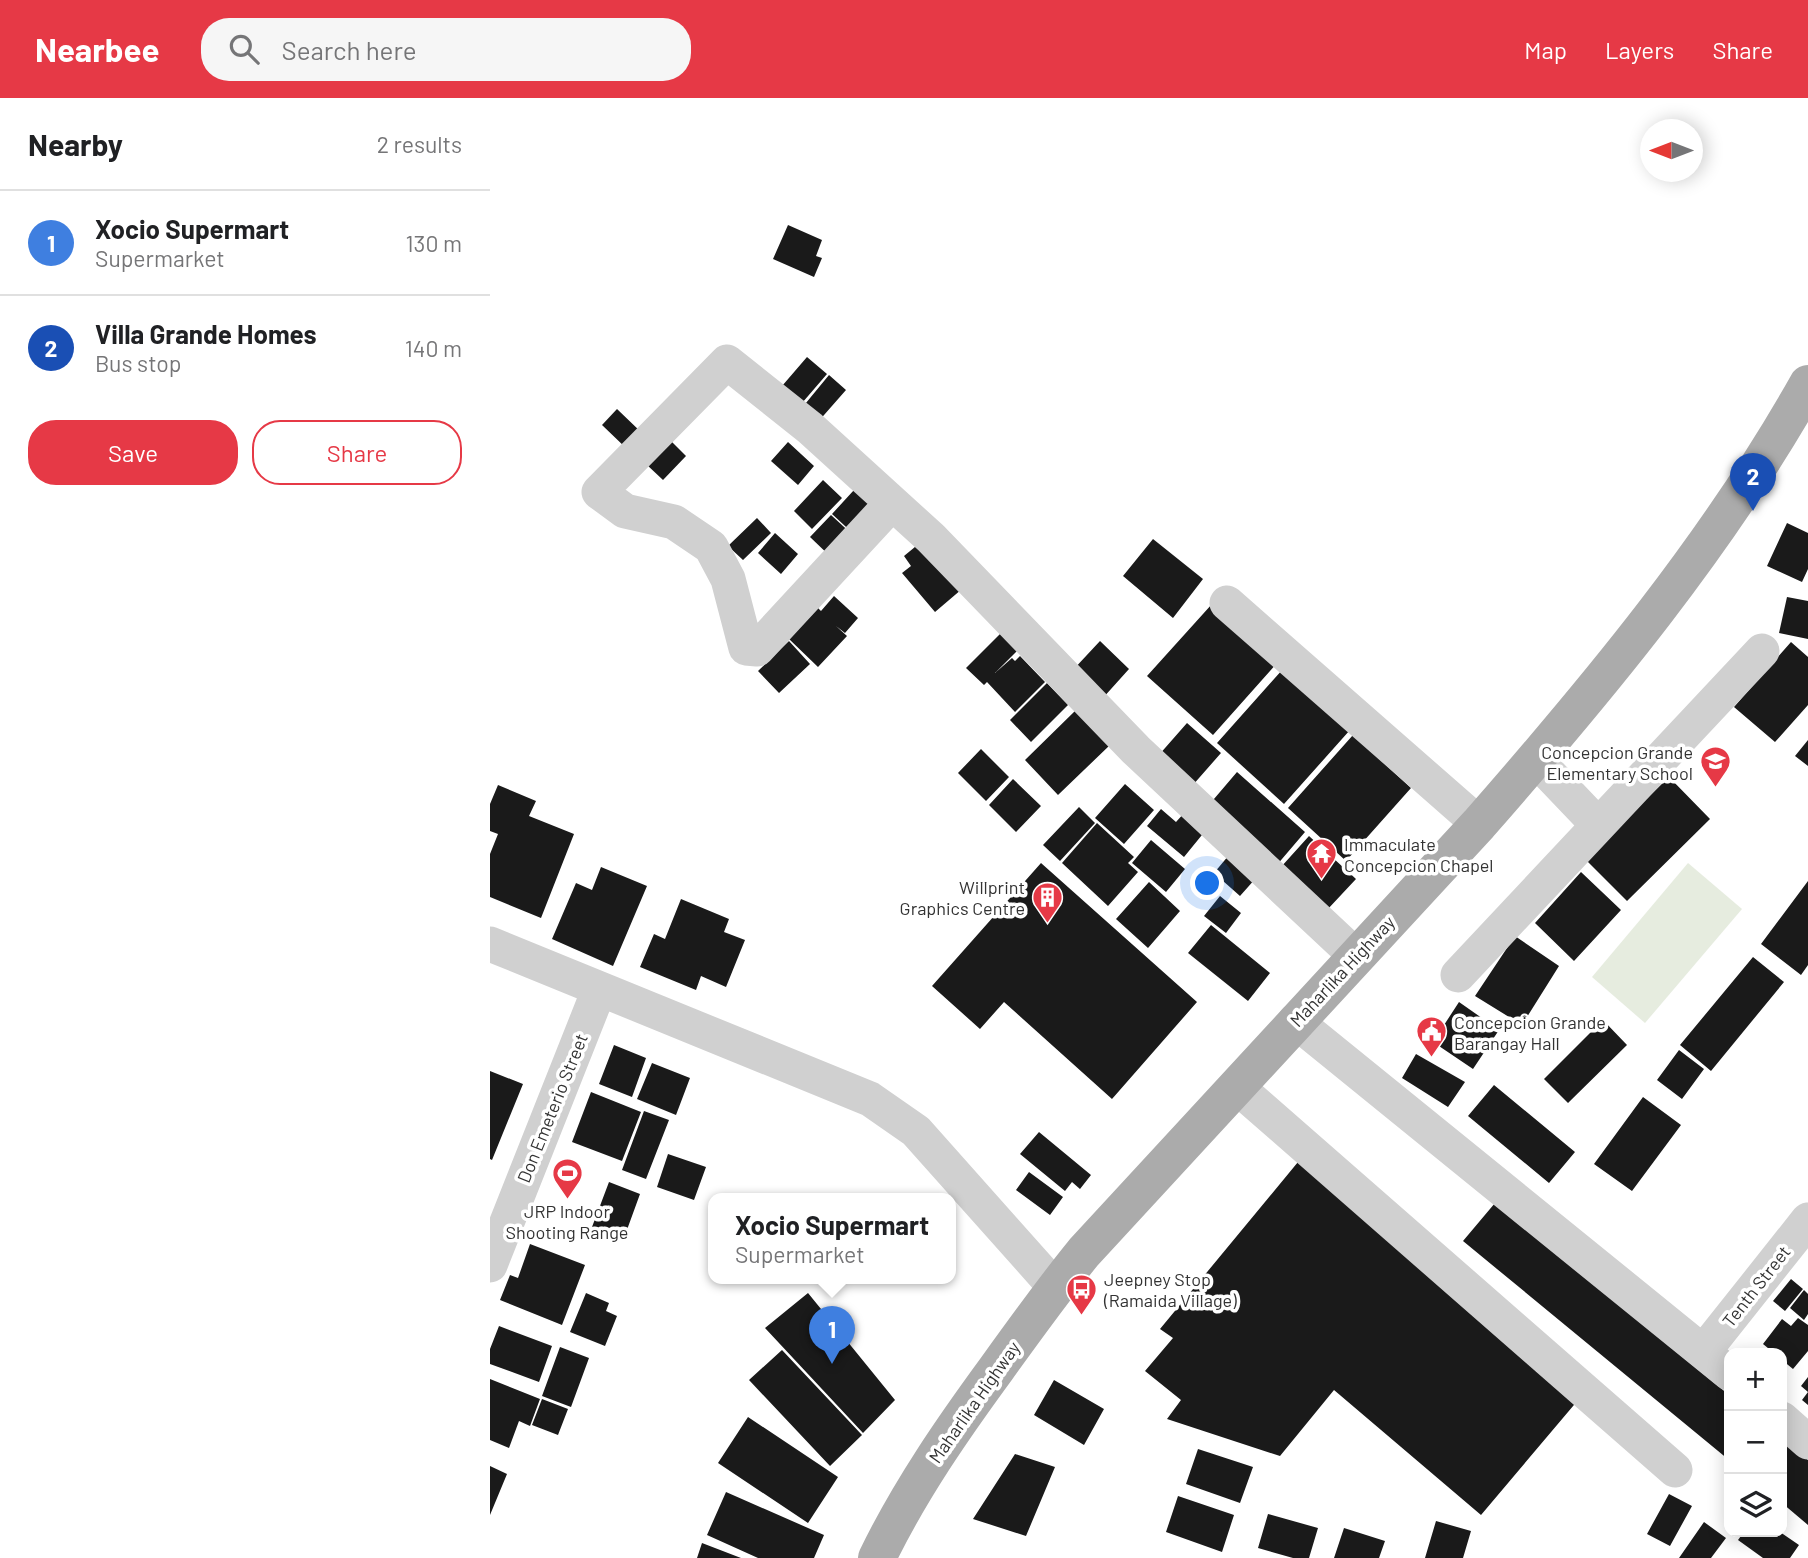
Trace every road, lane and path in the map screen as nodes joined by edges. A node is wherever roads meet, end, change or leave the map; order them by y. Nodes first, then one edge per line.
1 (1808, 384) edge
2 (1798, 425) edge
3 (892, 503) junction
4 (1227, 603) dead end
5 (1762, 651) dead end
6 (1535, 759) junction
7 (1479, 824) junction
8 (1598, 825) junction
9 (490, 944) edge
10 (1356, 956) junction
11 (1458, 975) dead end
12 (599, 990) junction
13 (1294, 1021) junction
14 (1237, 1087) junction
15 (1808, 1220) edge
16 (490, 1265) edge
17 (1055, 1287) junction
18 (1717, 1362) edge
19 (1787, 1423) edge
20 (1808, 1441) edge
21 (1675, 1471) dead end
22 (877, 1558) edge

1 - 2 main road, Maharlika Highway
2 - 6 main road, Maharlika Highway
3 - 3 street
3 - 10 street
4 - 7 street
5 - 8 street
6 - 7 main road, Maharlika Highway
6 - 8 street
7 - 10 main road, Maharlika Highway
8 - 11 street
9 - 12 street
10 - 13 main road, Maharlika Highway
12 - 16 street, Don Emeterio Street
12 - 17 street
13 - 14 main road, Maharlika Highway
13 - 18 street
14 - 17 main road, Maharlika Highway
14 - 21 street
15 - 18 street, Tenth Street
17 - 22 main road, Maharlika Highway
19 - 20 street

